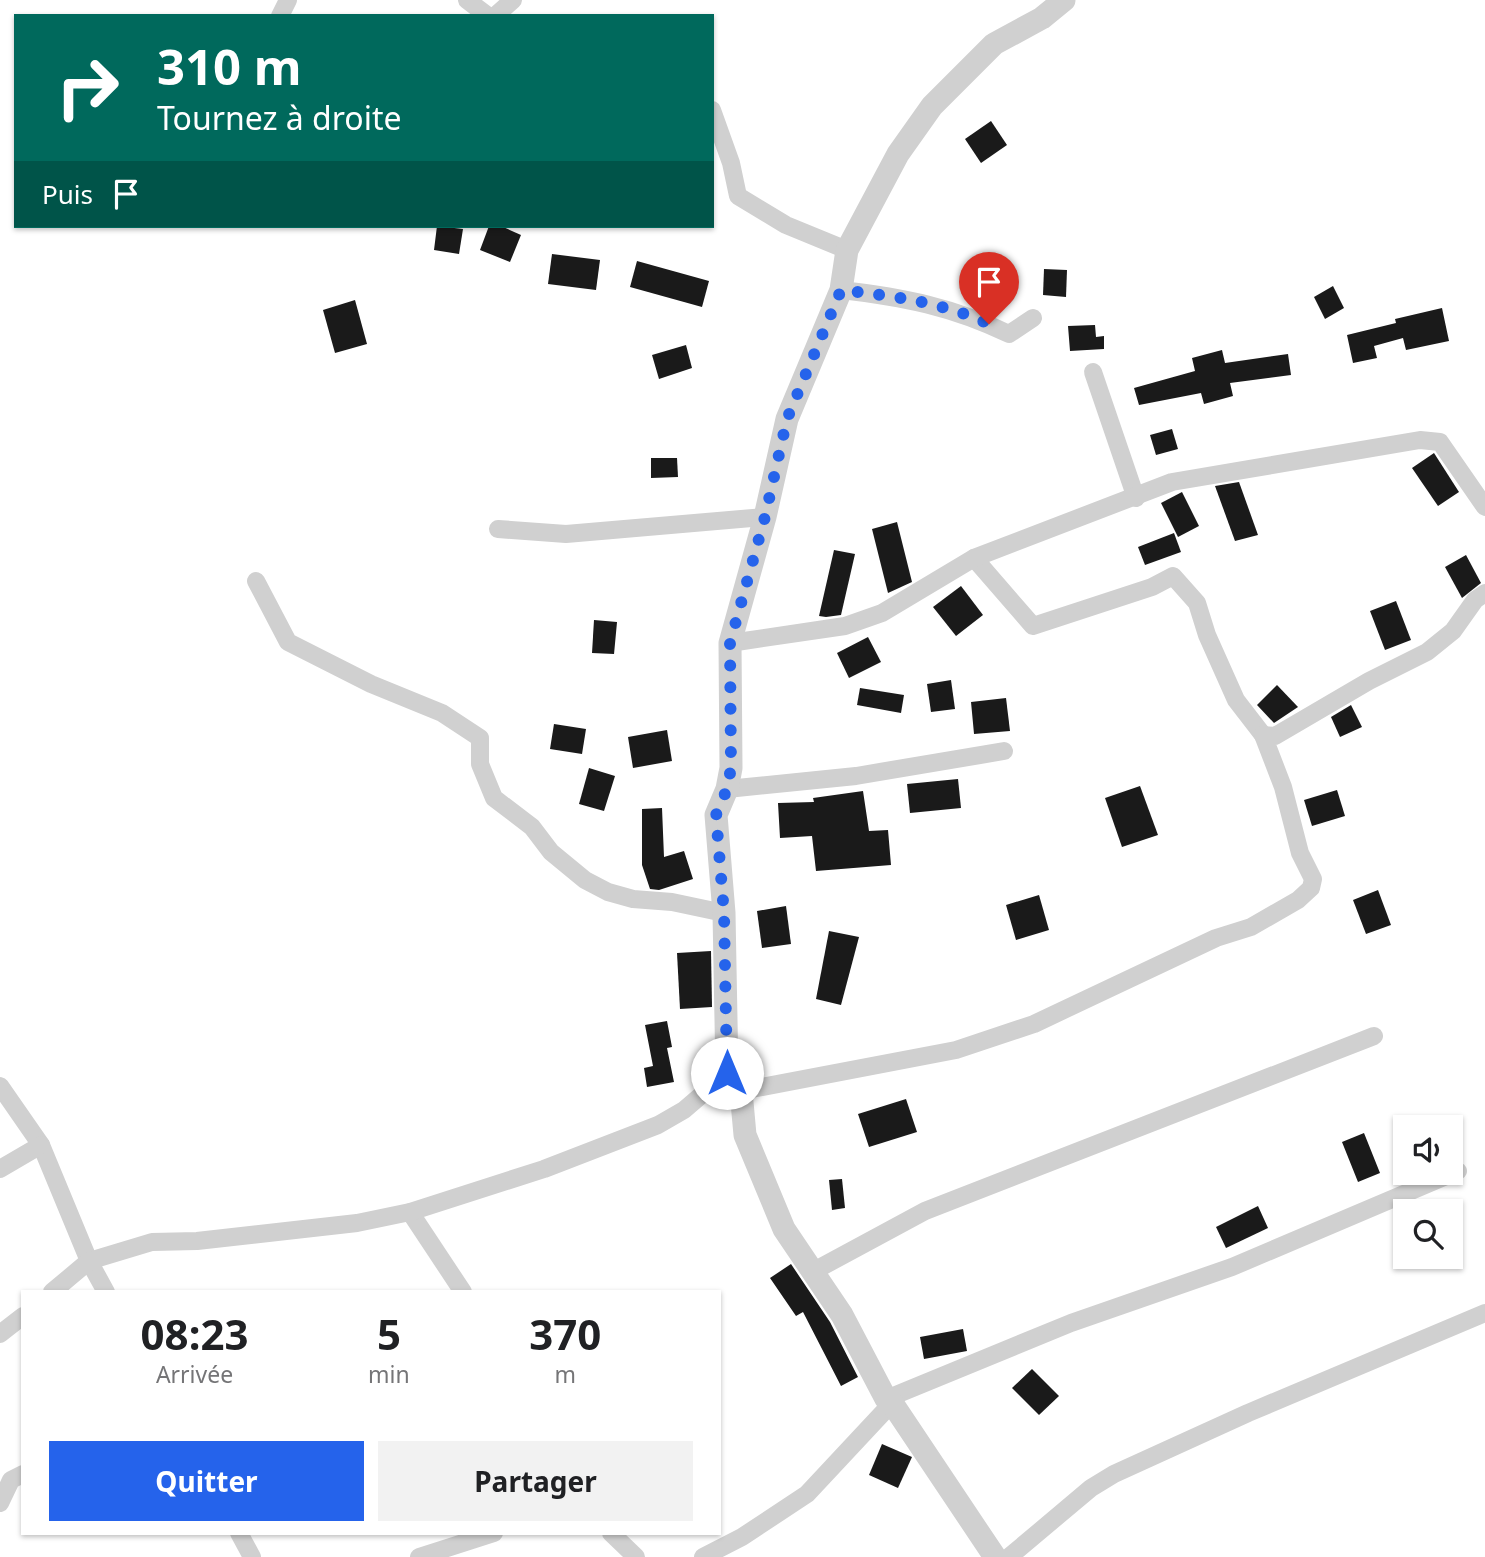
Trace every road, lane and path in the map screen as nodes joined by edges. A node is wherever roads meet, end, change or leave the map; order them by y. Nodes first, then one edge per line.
1 (467, 0) edge
2 (513, 0) edge
3 (1064, 0) edge
4 (485, 14) edge
5 (497, 14) edge
6 (714, 116) edge
7 (847, 250) junction
8 (841, 290) junction
9 (1033, 318) dead end
10 (1093, 372) dead end
11 (1136, 498) junction
12 (1485, 507) edge
13 (765, 517) junction
14 (498, 529) dead end
15 (974, 558) junction
16 (256, 581) dead end
17 (1485, 593) edge
18 (730, 643) junction
19 (1263, 734) junction
20 (1004, 751) dead end
21 (727, 789) junction
22 (724, 913) junction
23 (1374, 1037) dead end
24 (734, 1082) junction
25 (0, 1086) edge
26 (41, 1145) junction
27 (0, 1170) edge
28 (1425, 1185) edge
29 (410, 1212) junction
30 (89, 1261) junction
31 (812, 1272) junction
32 (54, 1290) edge
33 (105, 1290) edge
34 (462, 1290) edge
35 (1485, 1313) edge
36 (21, 1318) edge
37 (0, 1334) edge
38 (889, 1401) junction
39 (21, 1475) edge
40 (0, 1503) edge
41 (240, 1535) edge
42 (488, 1535) edge
43 (613, 1535) edge
44 (252, 1557) edge
45 (419, 1557) edge
46 (636, 1557) edge
47 (704, 1557) edge
48 (995, 1557) edge
49 (1009, 1557) edge

1 - 4 street
2 - 5 street
3 - 7 street
6 - 7 street
7 - 8 street
8 - 9 street
8 - 13 street
10 - 11 street
11 - 12 street
11 - 15 street
13 - 14 street
13 - 18 street
15 - 18 street
15 - 19 street
16 - 22 street
17 - 19 street
18 - 21 street
19 - 24 street
20 - 21 street
21 - 22 street
22 - 24 street
23 - 31 street
24 - 29 street
24 - 31 street
25 - 26 street
26 - 27 street
26 - 30 street
28 - 38 street
29 - 30 street
29 - 34 street
30 - 32 street
30 - 33 street
31 - 38 street
35 - 49 street
36 - 37 street
38 - 47 street
38 - 48 street
39 - 40 street
41 - 44 street
42 - 45 street
43 - 46 street

